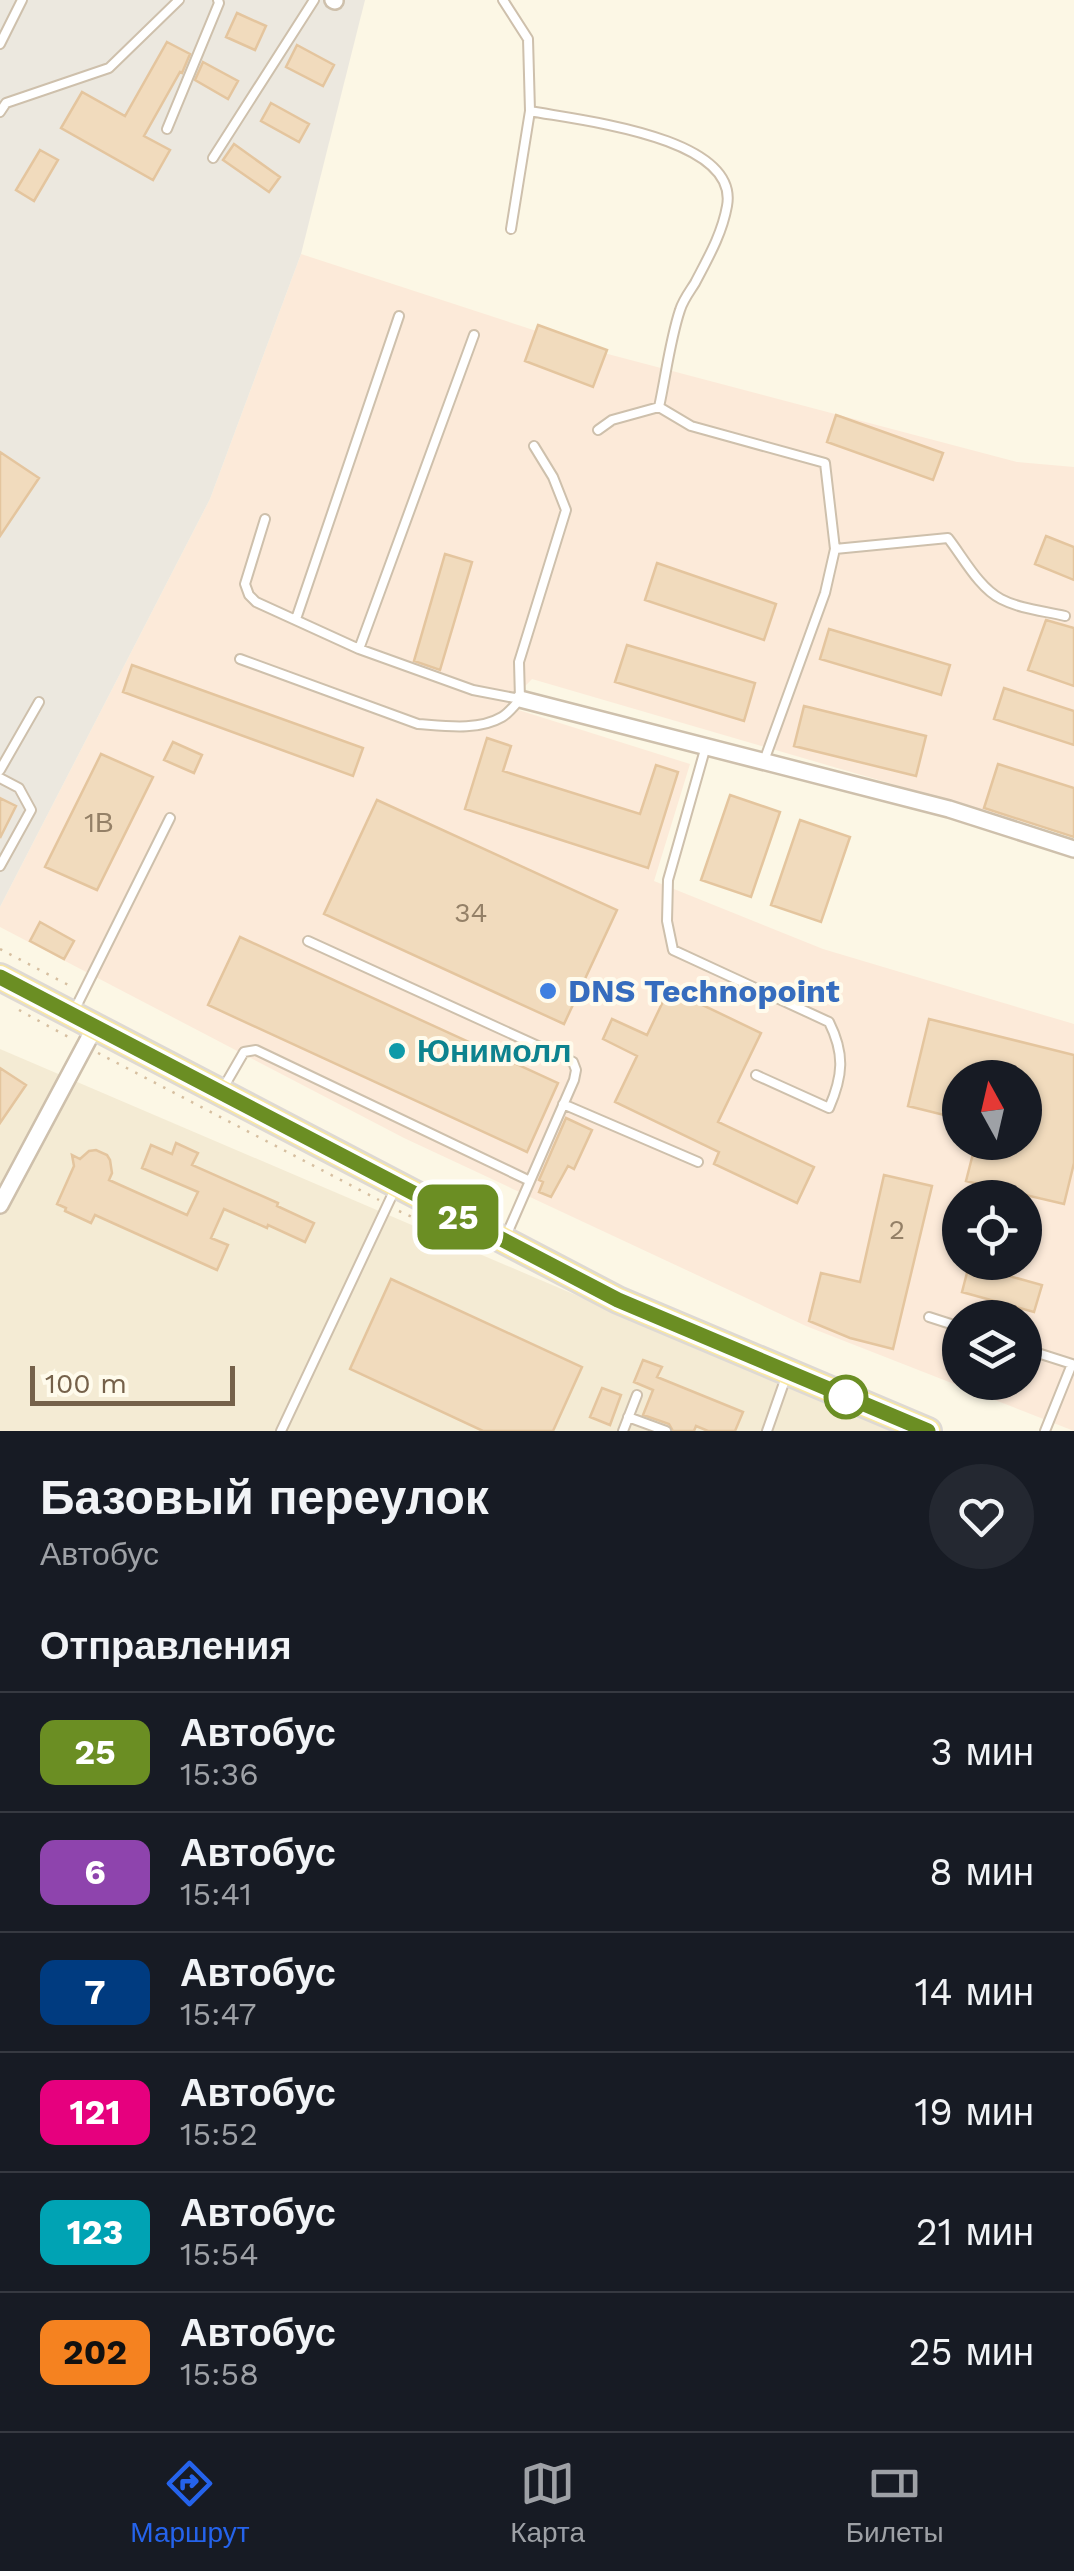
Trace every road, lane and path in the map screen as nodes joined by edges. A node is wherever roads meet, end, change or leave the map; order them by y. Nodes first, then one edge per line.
1 (22, 0) edge
2 (179, 0) edge
3 (218, 0) edge
4 (314, 0) edge
5 (503, 0) edge
6 (0, 44) edge
7 (0, 112) edge
8 (530, 112) junction
9 (167, 129) dead end
10 (214, 158) dead end
11 (511, 228) dead end
12 (399, 316) dead end
13 (474, 334) dead end
14 (659, 407) junction
15 (598, 430) dead end
16 (534, 446) dead end
17 (265, 519) dead end
18 (836, 548) junction
19 (1064, 616) dead end
20 (296, 619) junction
21 (359, 649) junction
22 (240, 658) dead end
23 (520, 700) junction
24 (39, 702) dead end
25 (706, 746) junction
26 (764, 761) junction
27 (0, 770) edge
28 (0, 778) edge
29 (170, 818) dead end
30 (1074, 849) edge
31 (0, 866) edge
32 (308, 941) dead end
33 (0, 949) edge
34 (0, 977) edge
35 (84, 1011) junction
36 (756, 1075) dead end
37 (221, 1092) junction
38 (563, 1104) junction
39 (698, 1162) dead end
40 (530, 1181) junction
41 (397, 1185) junction
42 (0, 1205) edge
43 (504, 1240) junction
44 (930, 1318) dead end
45 (942, 1322) edge
46 (1042, 1354) edge
47 (787, 1373) junction
48 (637, 1395) dead end
49 (628, 1417) junction
50 (281, 1431) edge
51 (622, 1431) edge
52 (666, 1431) edge
53 (767, 1431) edge
54 (928, 1431) edge
55 (1044, 1431) edge

1 - 6 lane
2 - 7 lane
3 - 9 lane
4 - 10 lane
5 - 8 lane
8 - 11 lane
8 - 14 lane
12 - 20 lane
13 - 21 lane
14 - 15 lane
14 - 18 lane
16 - 23 lane
17 - 20 lane
18 - 19 lane
18 - 26 lane
20 - 21 lane
21 - 23 lane
22 - 23 lane
23 - 25 street
24 - 27 lane
25 - 26 street
25 - 36 lane
26 - 30 street
28 - 31 lane
29 - 35 lane
32 - 38 lane
33 - 35 path
34 - 35 main road
35 - 37 main road
35 - 42 street
37 - 40 lane
37 - 41 main road
38 - 39 lane
38 - 40 lane
40 - 43 lane
41 - 43 main road
41 - 50 lane
43 - 47 main road
44 - 45 lane
46 - 55 lane
47 - 53 lane
47 - 54 main road
48 - 49 lane
49 - 51 lane
49 - 52 lane

